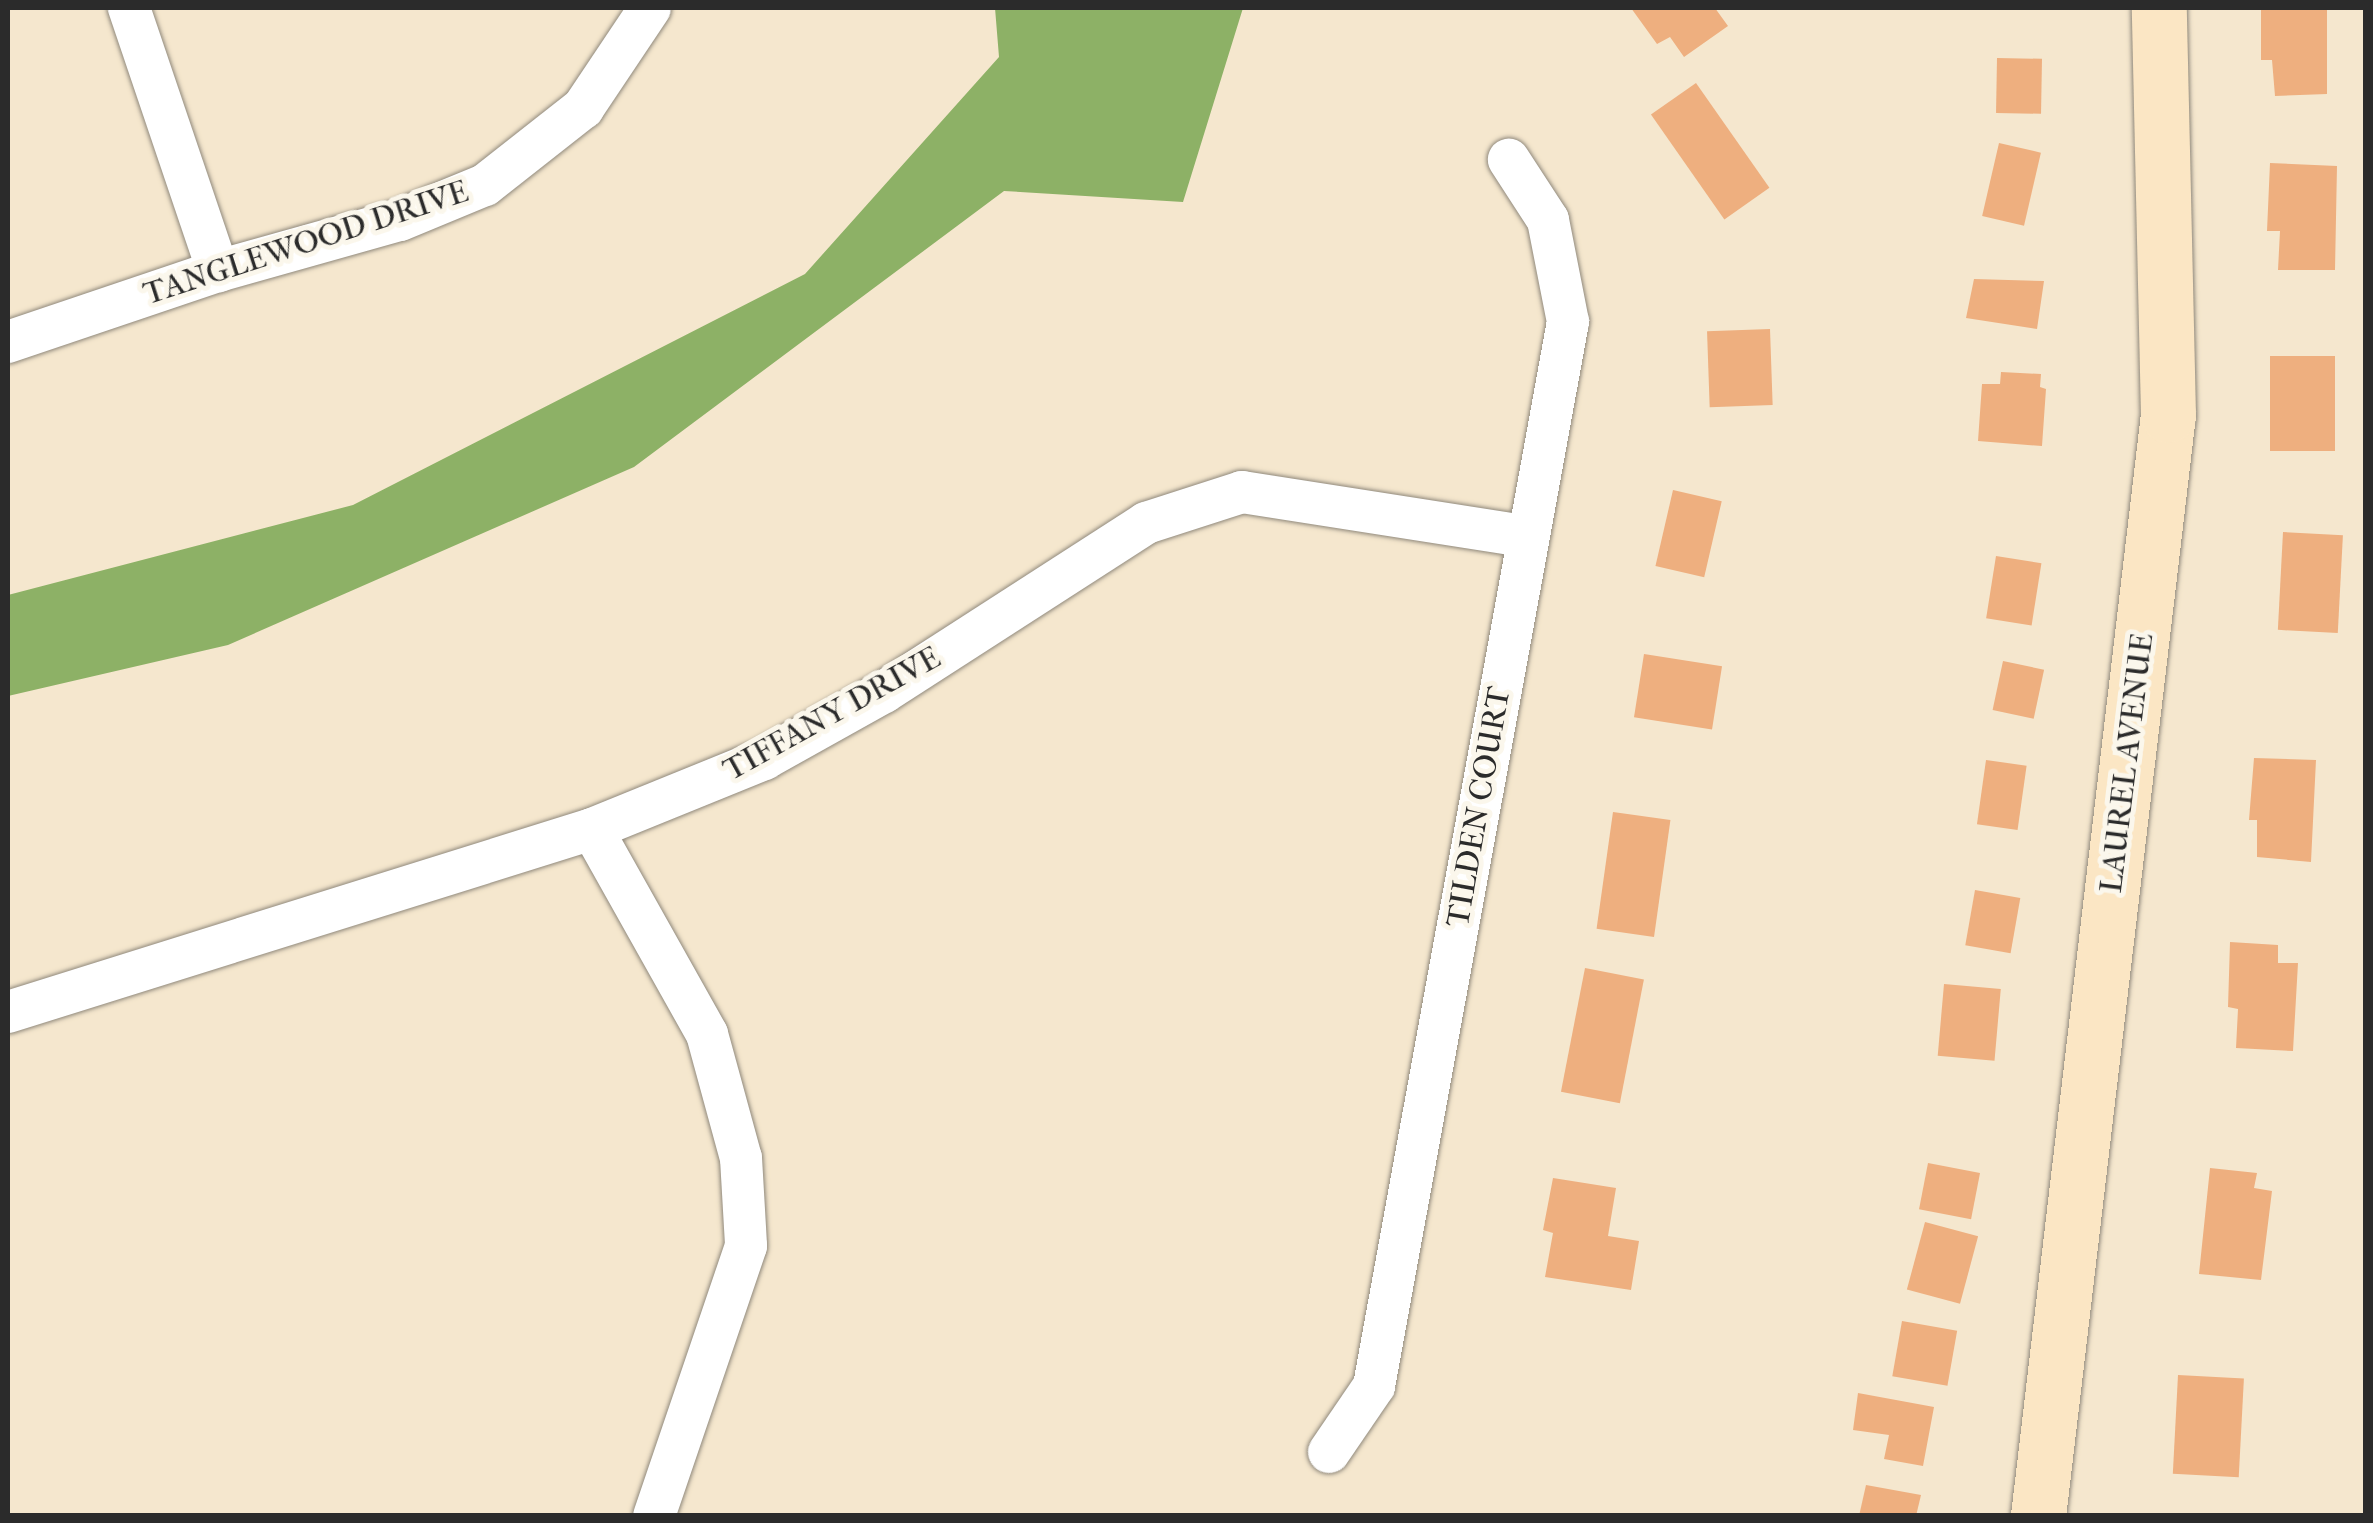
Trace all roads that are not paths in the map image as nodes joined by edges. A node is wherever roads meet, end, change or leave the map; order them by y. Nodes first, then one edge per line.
1 (129, 8) edge
2 (650, 8) edge
3 (2159, 8) edge
4 (1509, 160) dead end
5 (218, 270) junction
6 (8, 342) edge
7 (1528, 537) junction
8 (592, 829) junction
9 (8, 1012) edge
10 (1329, 1452) dead end
11 (654, 1516) edge
12 (2038, 1516) edge

1 - 5 street
2 - 5 street, TANGLEWOOD DRIVE
3 - 12 street, LAUREL AVENUE
4 - 7 street, TILDEN COURT
5 - 6 street, TANGLEWOOD DRIVE
7 - 8 street, TIFFANY DRIVE
7 - 10 street, TILDEN COURT
8 - 9 street, TIFFANY DRIVE
8 - 11 street

